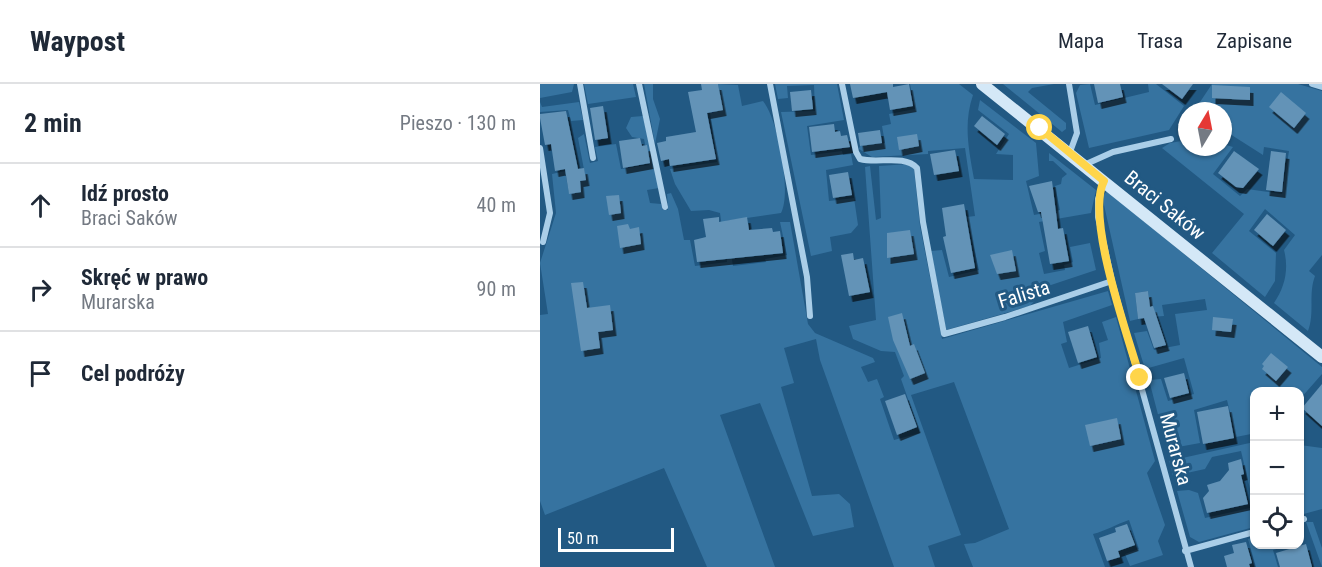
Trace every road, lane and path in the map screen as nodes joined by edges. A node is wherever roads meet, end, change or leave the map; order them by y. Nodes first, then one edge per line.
1 (580, 84) edge
2 (639, 84) edge
3 (770, 84) edge
4 (842, 84) edge
5 (982, 84) edge
6 (1069, 84) edge
7 (1312, 84) edge
8 (1322, 87) edge
9 (1171, 139) dead end
10 (540, 148) edge
11 (1070, 152) junction
12 (593, 158) dead end
13 (1084, 165) junction
14 (1104, 181) junction
15 (665, 207) dead end
16 (543, 242) dead end
17 (1112, 281) junction
18 (810, 316) dead end
19 (1322, 357) edge
20 (1250, 533) edge
21 (1185, 551) junction
22 (1191, 567) edge

1 - 12 street
2 - 15 street
3 - 18 street
4 - 17 street, Falista
5 - 11 street, Braci Saków
6 - 11 street
7 - 8 street
9 - 13 street
10 - 16 street
11 - 13 street, Braci Saków
13 - 14 street, Braci Saków
14 - 17 street, Murarska
14 - 19 street, Braci Saków
17 - 21 street, Murarska
20 - 21 street
21 - 22 street, Murarska

